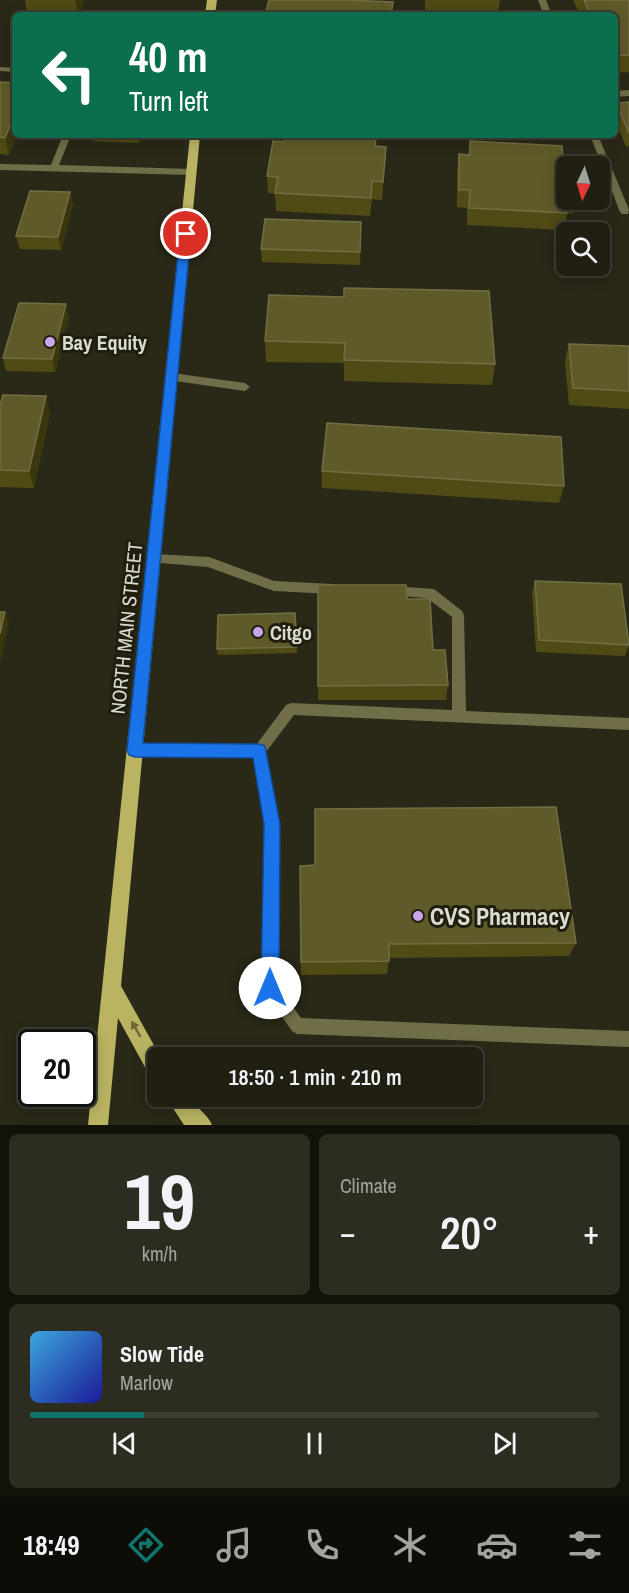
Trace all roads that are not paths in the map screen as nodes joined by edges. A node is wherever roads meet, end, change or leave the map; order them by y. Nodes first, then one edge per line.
1 (66, 138) edge
2 (195, 138) edge
3 (595, 138) edge
4 (0, 167) edge
5 (54, 168) junction
6 (192, 172) junction
7 (626, 212) dead end
8 (172, 377) junction
9 (245, 387) dead end
10 (154, 559) junction
11 (341, 589) edge
12 (375, 591) edge
13 (459, 716) junction
14 (629, 724) edge
15 (135, 750) junction
16 (259, 751) junction
17 (112, 988) junction
18 (629, 1039) edge
19 (147, 1051) edge
20 (183, 1107) edge
21 (98, 1125) edge
22 (202, 1125) edge

1 - 5 street
2 - 6 main road, NORTH MAIN STREET
3 - 7 street
4 - 5 street
5 - 6 street
6 - 8 main road, NORTH MAIN STREET
8 - 9 street
8 - 10 main road, NORTH MAIN STREET
10 - 11 street
10 - 15 main road, NORTH MAIN STREET
12 - 13 street
13 - 14 street
13 - 16 street
15 - 16 street
15 - 17 main road, NORTH MAIN STREET
16 - 18 street
19 -> 17 main road
17 - 21 main road, NORTH MAIN STREET
20 - 22 main road

